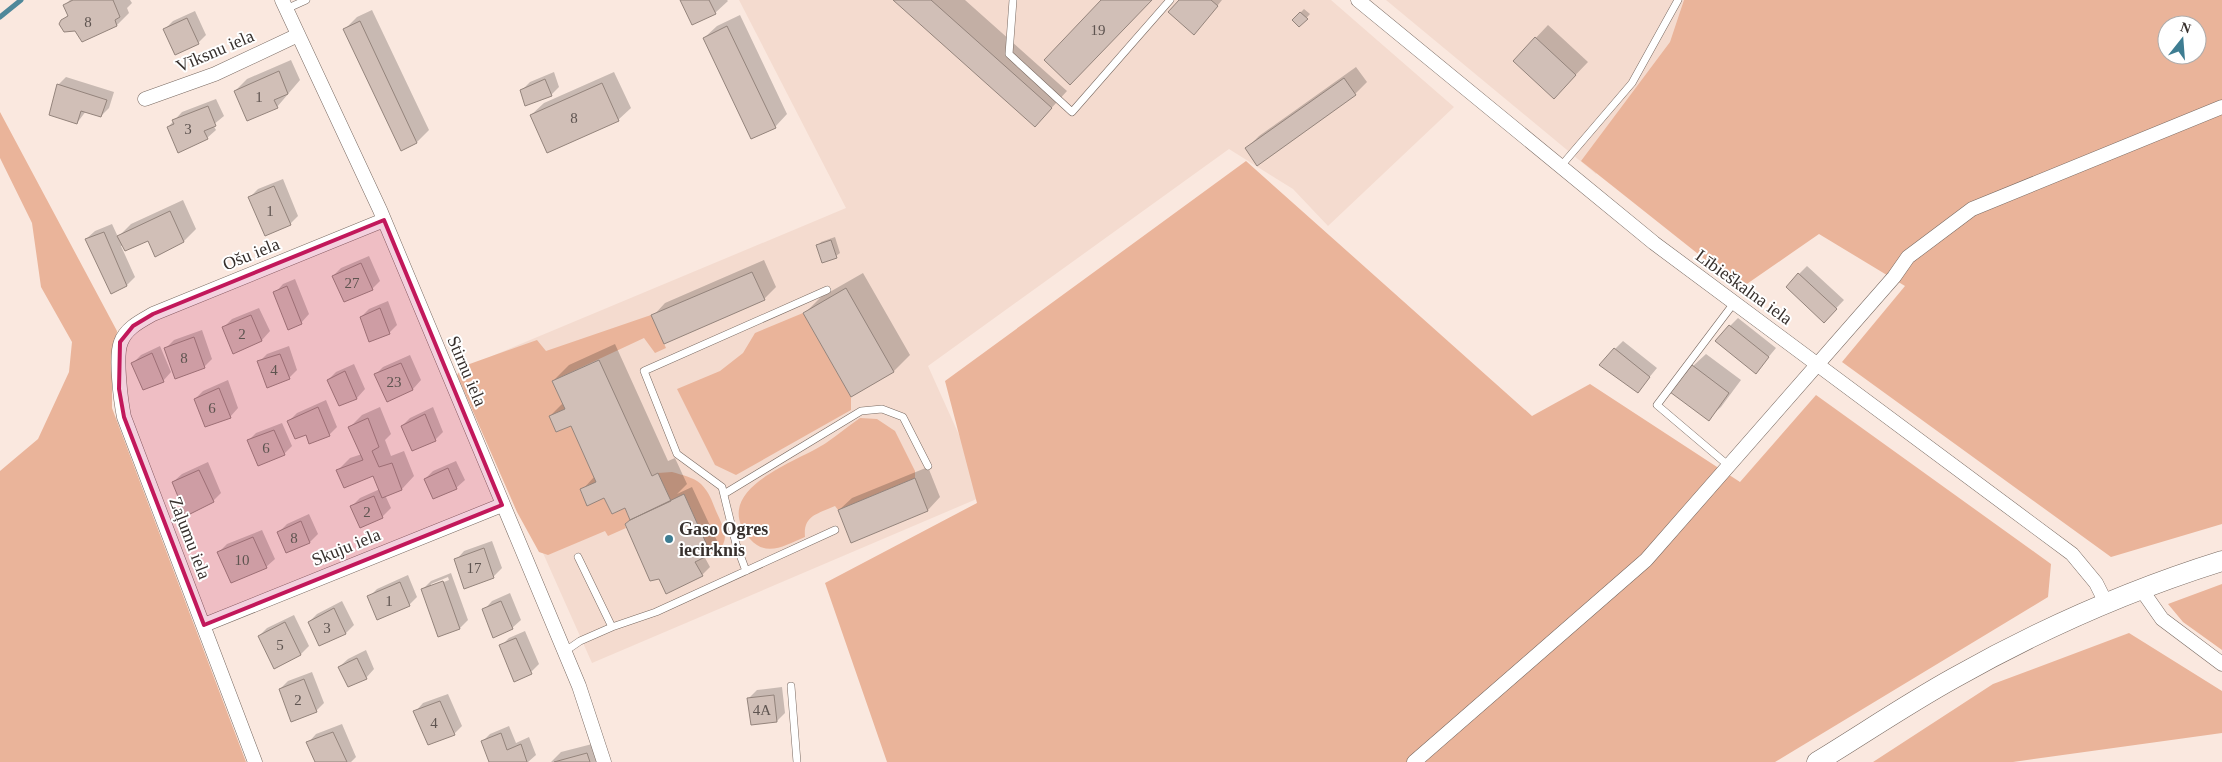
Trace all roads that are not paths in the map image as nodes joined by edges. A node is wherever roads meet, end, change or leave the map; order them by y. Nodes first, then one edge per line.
1 (306, 0) edge
2 (1013, 0) edge
3 (1170, 0) edge
4 (1358, 0) edge
5 (1678, 0) edge
6 (284, 5) edge
7 (298, 35) junction
8 (145, 99) dead end
9 (2222, 107) edge
10 (1560, 166) junction
11 (384, 220) junction
12 (827, 290) dead end
13 (1734, 303) junction
14 (133, 326) joint
15 (1818, 364) junction
16 (928, 466) dead end
17 (1729, 466) junction
18 (724, 494) junction
19 (502, 505) junction
20 (835, 530) dead end
21 (578, 556) dead end
22 (2222, 560) edge
23 (746, 571) junction
24 (2141, 590) junction
25 (2106, 603) junction
26 (204, 625) junction
27 (612, 627) junction
28 (564, 652) junction
29 (2222, 664) edge
30 (791, 686) dead end
31 (255, 762) edge
32 (604, 762) edge
33 (797, 762) edge
34 (1414, 762) edge
35 (1817, 762) edge

1 - 6 lane
2 - 3 lane
4 - 10 street, Lībieškalna iela
5 - 10 lane
6 - 7 street, Stirnu iela
7 - 8 street, Vīksnu iela
7 - 11 street, Stirnu iela
9 - 15 street
10 - 13 street, Lībieškalna iela
11 - 14 street, Ošu iela
11 - 19 street, Stirnu iela
12 - 18 lane
13 - 15 street, Lībieškalna iela
13 - 17 lane
14 - 26 street, Zaļumu iela
15 - 17 street
15 - 25 street, Lībieškalna iela
16 - 18 lane
17 - 34 street
18 - 23 lane
19 - 26 street, Skuju iela
19 - 28 street, Stirnu iela
20 - 23 lane
21 - 27 lane
22 - 24 main road
23 - 27 lane
24 - 25 main road
24 - 29 street
25 - 35 main road
26 - 31 street, Zaļumu iela
27 - 28 lane
28 - 32 street, Stirnu iela
30 - 33 lane

